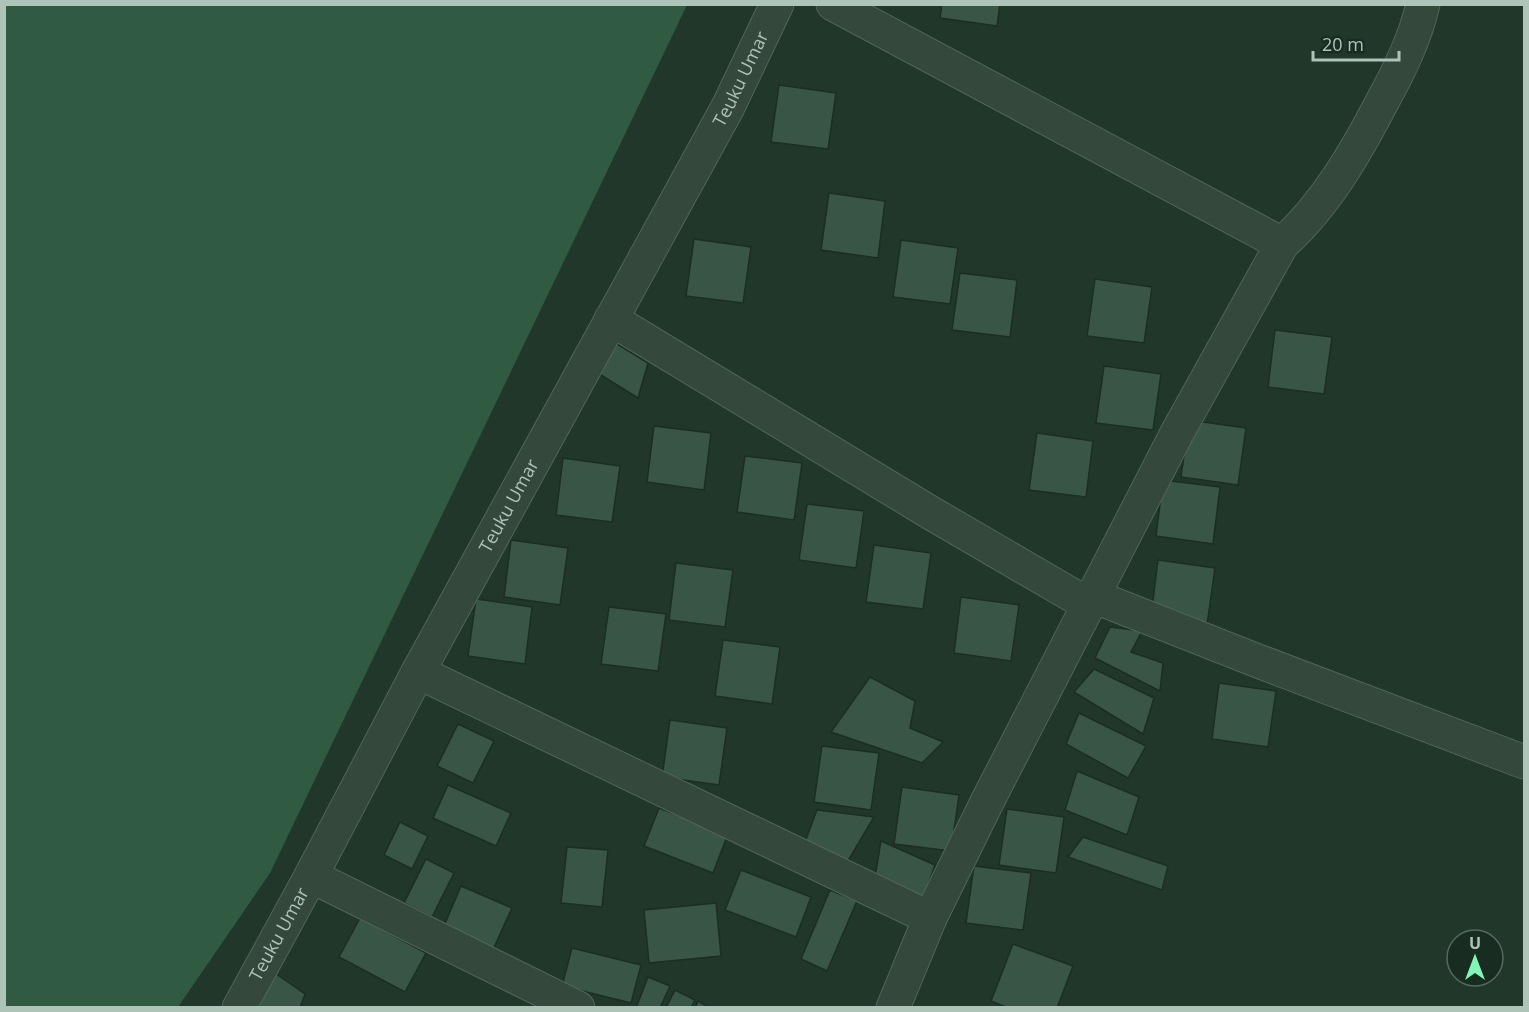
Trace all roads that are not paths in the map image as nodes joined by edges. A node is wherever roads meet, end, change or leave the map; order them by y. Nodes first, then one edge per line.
1 (777, 4) edge
2 (833, 4) edge
3 (1423, 4) edge
4 (1282, 244) junction
5 (611, 319) junction
6 (1091, 601) junction
7 (418, 672) junction
8 (1524, 762) edge
9 (311, 876) junction
10 (930, 918) junction
11 (239, 1008) edge
12 (578, 1008) edge
13 (893, 1008) edge

1 - 5 street, Teuku Umar
2 - 4 street
3 - 4 street
4 - 6 street
5 - 6 street
5 - 7 street, Teuku Umar
6 - 8 street
6 - 10 street
7 - 9 street, Teuku Umar
7 - 10 street
9 - 11 street, Teuku Umar
9 - 12 street
10 - 13 street

